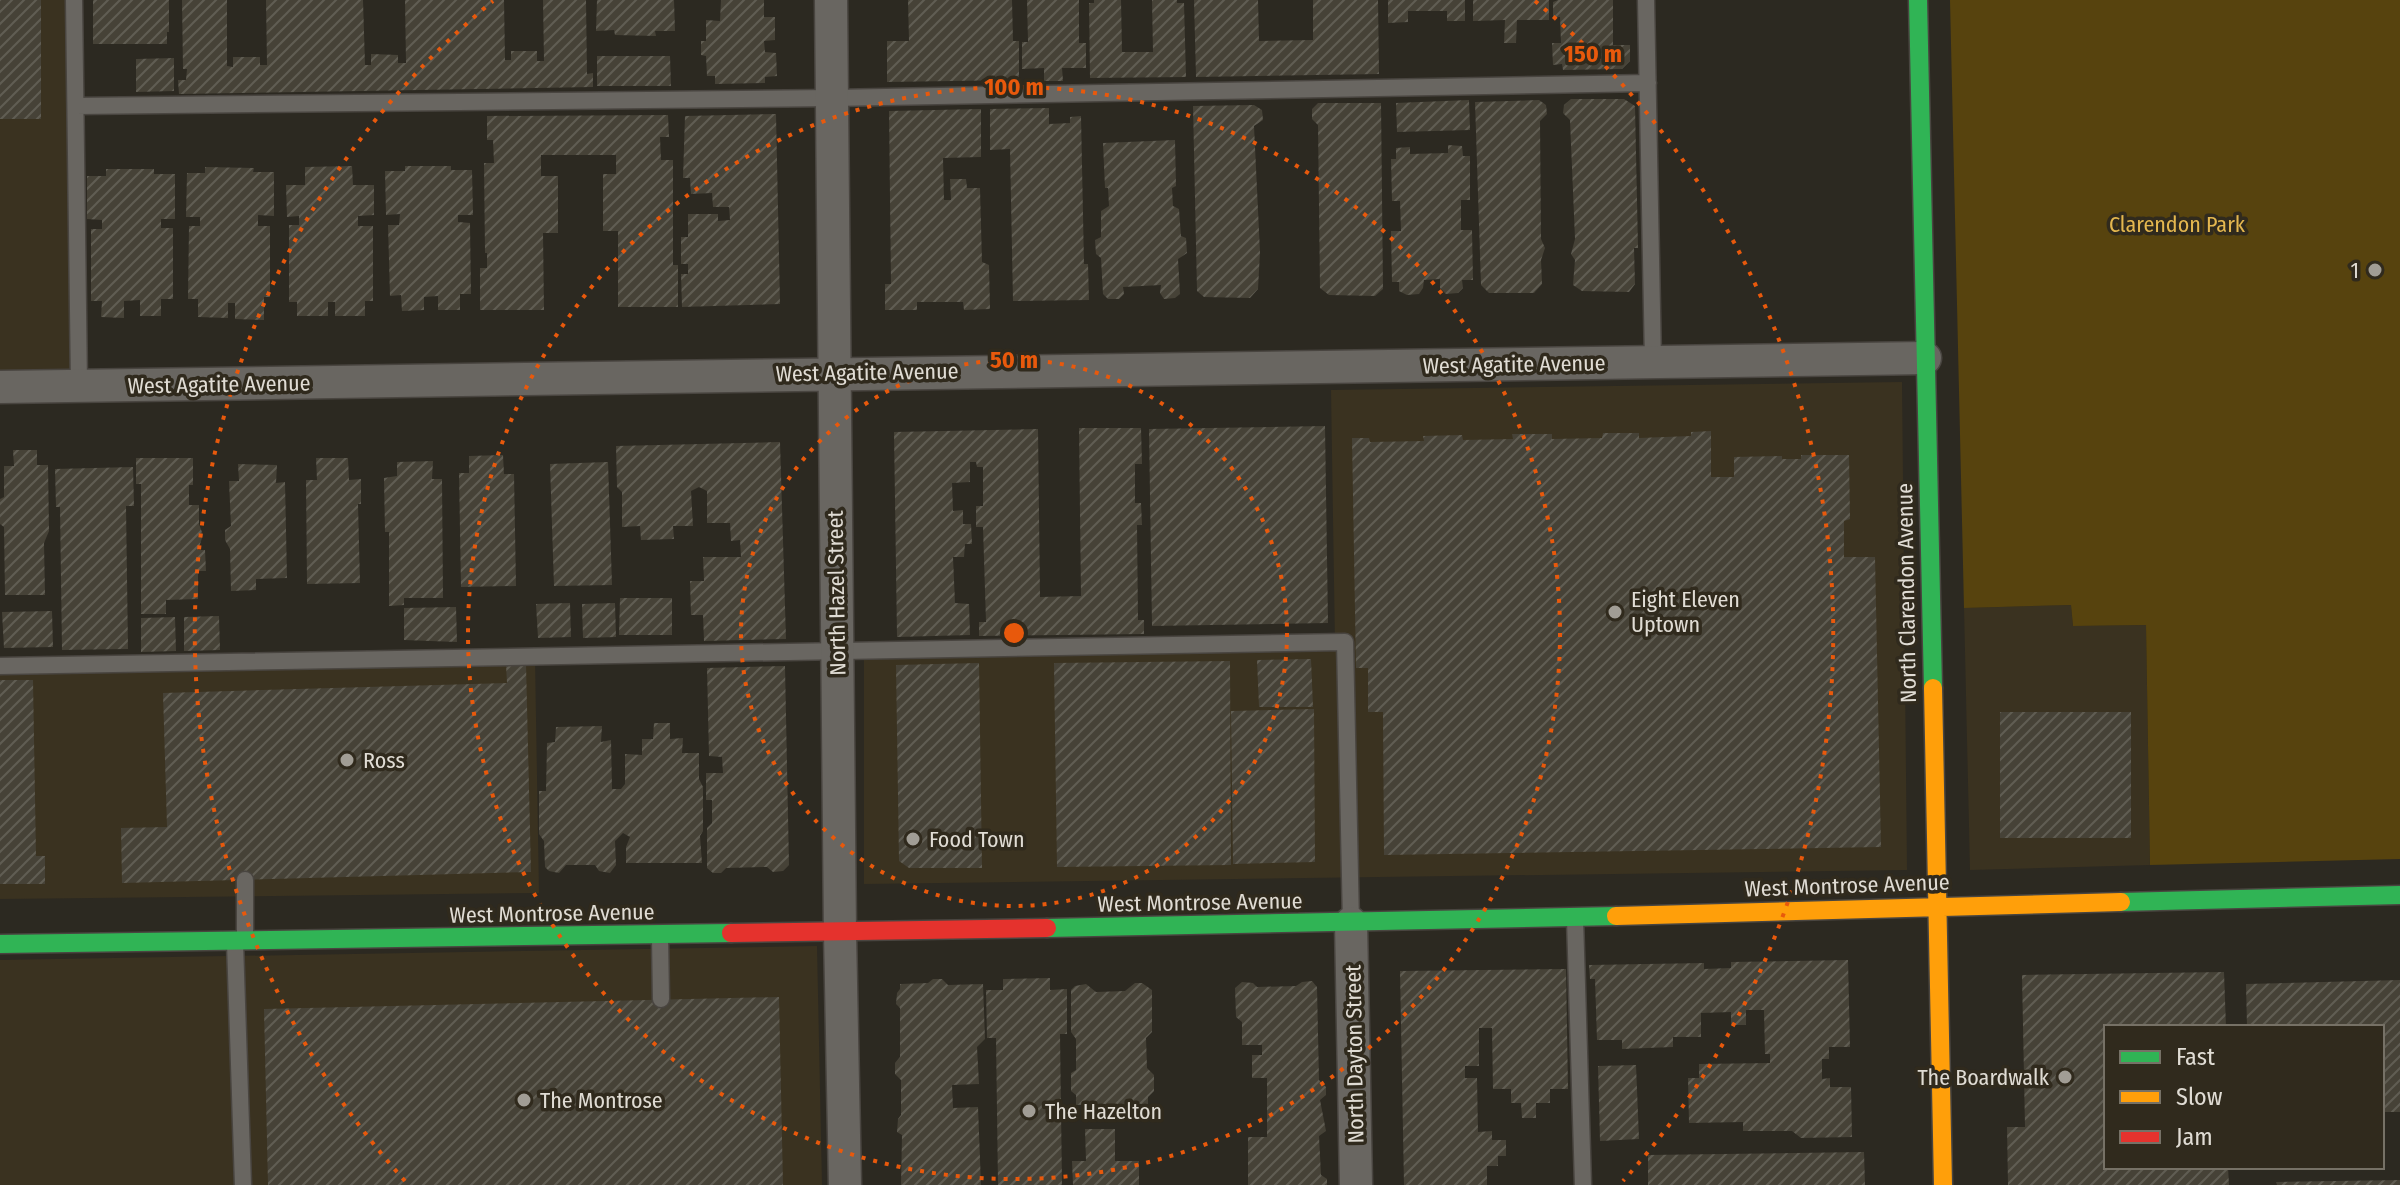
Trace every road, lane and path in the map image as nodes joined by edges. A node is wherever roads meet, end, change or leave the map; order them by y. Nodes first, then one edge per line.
1 (74, 0) edge
2 (831, 0) edge
3 (1646, 0) edge
4 (1918, 0) edge
5 (1648, 83) junction
6 (832, 98) junction
7 (76, 106) junction
8 (1925, 358) junction
9 (1653, 362) junction
10 (834, 373) junction
11 (79, 386) junction
12 (0, 387) edge
13 (837, 649) junction
14 (0, 666) edge
15 (245, 880) dead end
16 (2400, 895) edge
17 (1937, 907) junction
18 (1575, 917) junction
19 (1351, 923) junction
20 (840, 933) junction
21 (660, 935) junction
22 (240, 941) junction
23 (0, 944) edge
24 (661, 999) dead end
25 (243, 1185) edge
26 (845, 1185) edge
27 (1356, 1185) edge
28 (1583, 1185) edge
29 (1943, 1185) edge

1 - 7 lane
2 - 6 street, North Hazel Street
3 - 5 lane
4 - 8 main road, North Clarendon Avenue
5 - 6 lane
5 - 9 lane
6 - 7 lane
6 - 10 street, North Hazel Street
7 - 11 lane
8 - 9 street, West Agatite Avenue
8 - 17 main road, North Clarendon Avenue
9 - 10 street, West Agatite Avenue
10 - 11 street, West Agatite Avenue
10 - 13 street, North Hazel Street
11 - 12 street, West Agatite Avenue
13 - 14 lane
13 - 19 lane
13 - 20 street, North Hazel Street
15 - 22 lane
16 - 17 main road, West Montrose Avenue
17 - 18 main road, West Montrose Avenue
17 - 29 main road, North Clarendon Avenue
18 - 19 main road, West Montrose Avenue
18 - 28 lane
19 - 20 main road, West Montrose Avenue
19 - 27 street, North Dayton Street
20 - 21 main road, West Montrose Avenue
20 - 26 street, North Hazel Street
21 - 22 main road, West Montrose Avenue
21 - 24 lane
22 - 23 main road, West Montrose Avenue
22 - 25 lane

